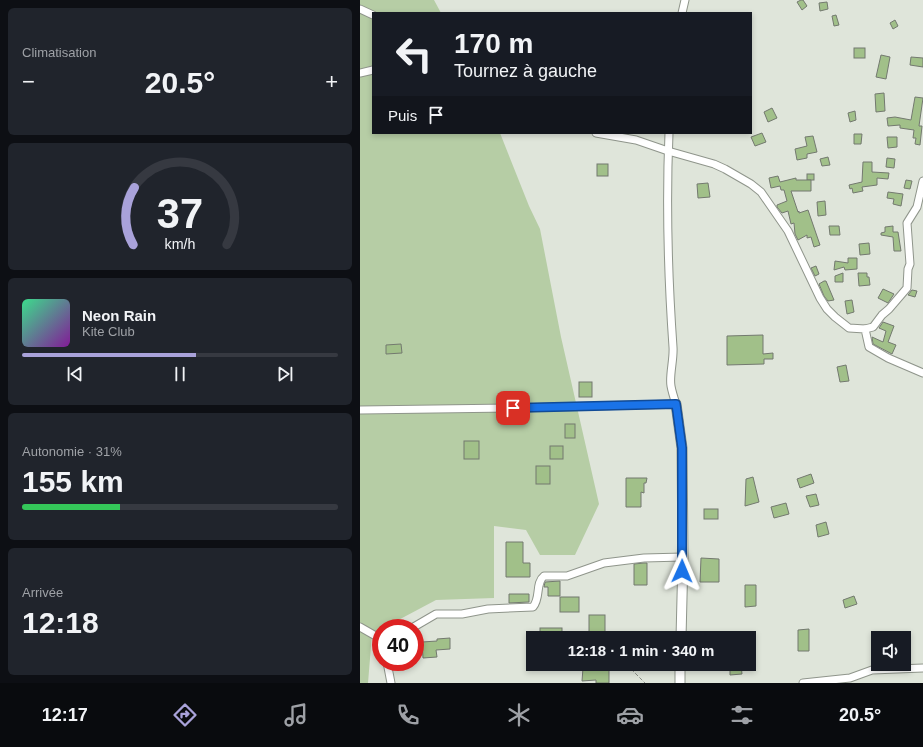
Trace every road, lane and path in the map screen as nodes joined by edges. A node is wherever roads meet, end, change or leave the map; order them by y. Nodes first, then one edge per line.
1 (685, 0) edge
2 (360, 9) edge
3 (682, 12) edge
4 (372, 15) edge
5 (372, 70) edge
6 (360, 73) edge
7 (602, 134) edge
8 (669, 134) edge
9 (668, 151) junction
10 (923, 181) edge
11 (865, 329) junction
12 (923, 373) edge
13 (676, 404) junction
14 (360, 410) edge
15 (683, 557) junction
16 (424, 621) edge
17 (360, 626) edge
18 (681, 631) edge
19 (372, 633) edge
20 (923, 668) edge
21 (388, 671) edge
22 (633, 671) edge
23 (680, 671) edge
24 (390, 683) edge
25 (645, 683) edge
26 (680, 683) edge
27 (803, 683) edge

1 - 3 street
2 - 4 street
5 - 6 street
7 - 9 street
8 - 9 street
9 - 11 street
9 - 13 street
10 - 11 street
11 - 12 street
13 - 14 street
13 - 15 street
15 - 16 street
15 - 18 street
17 - 19 street
20 - 27 street
21 - 24 street
22 - 25 path
23 - 26 street

